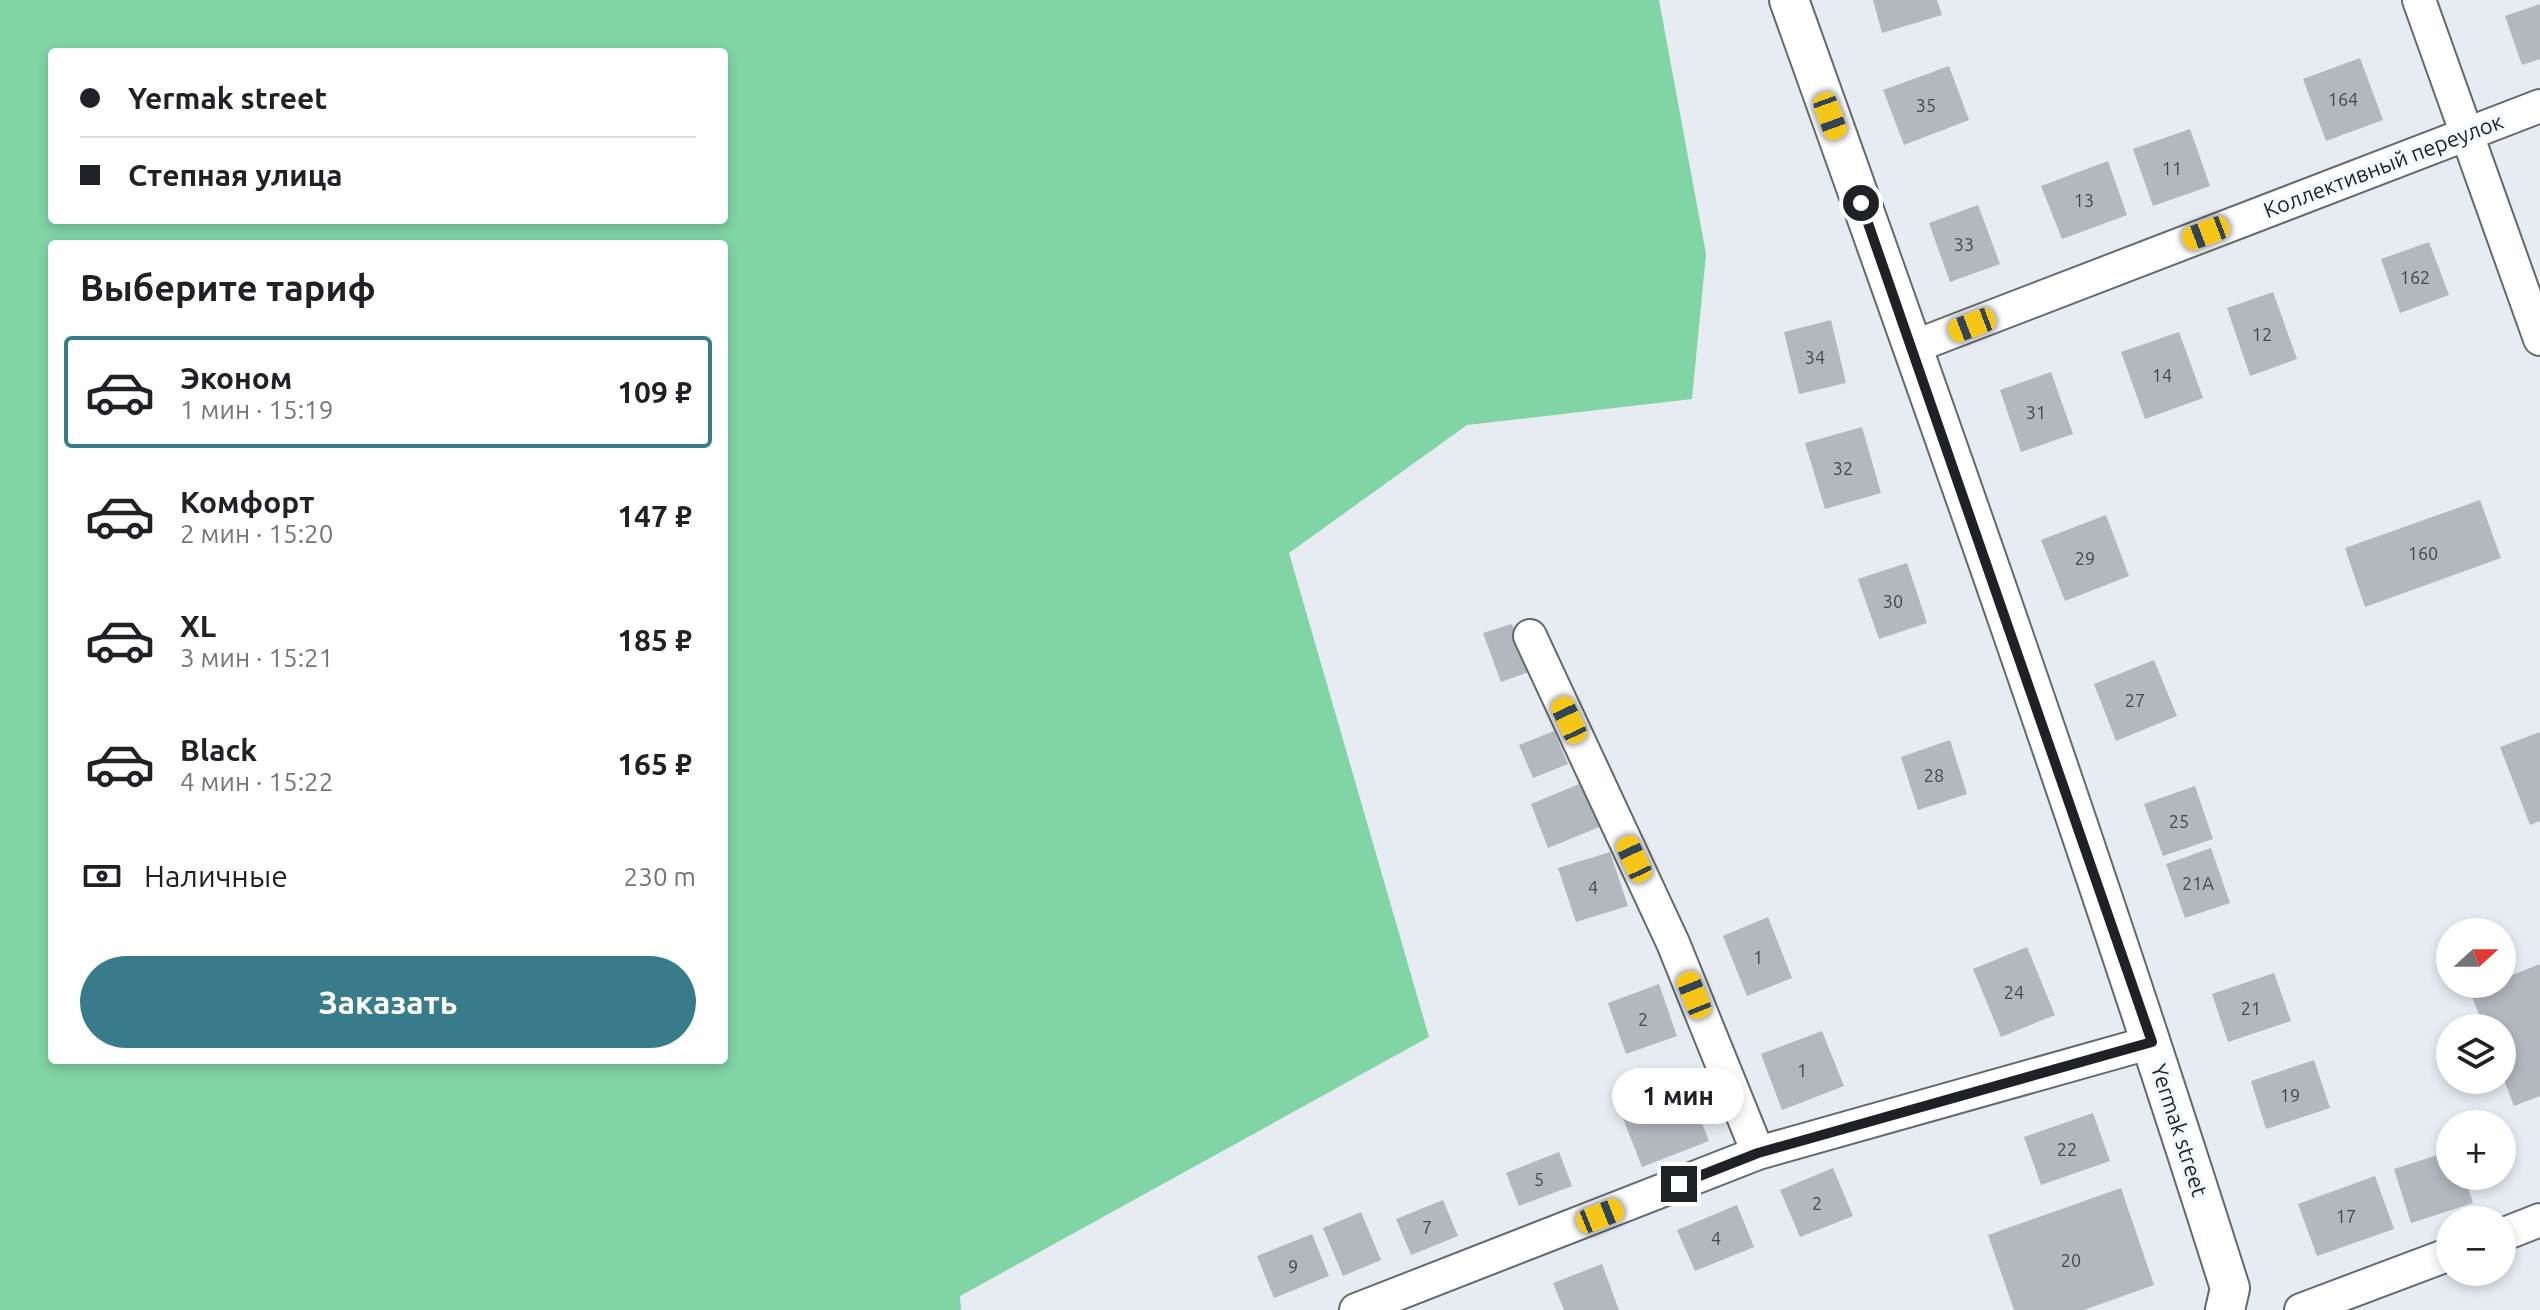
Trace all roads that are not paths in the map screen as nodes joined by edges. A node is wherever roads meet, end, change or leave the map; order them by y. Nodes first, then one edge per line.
1 (1789, 0) edge
2 (2419, 0) edge
3 (2540, 106) edge
4 (2469, 131) junction
5 (2540, 339) edge
6 (1913, 347) junction
7 (1530, 636) dead end
8 (2152, 1042) junction
9 (1758, 1153) junction
10 (2540, 1220) edge
11 (2516, 1229) edge
12 (2436, 1259) edge
13 (1356, 1310) edge
14 (2225, 1310) edge
15 (2301, 1310) edge

1 - 6 street, Yermak street
2 - 4 street
3 - 4 street, Коллективный переулок
4 - 5 street
4 - 6 street, Коллективный переулок
6 - 8 street, Yermak street
7 - 9 street
8 - 9 street
8 - 14 street, Yermak street
9 - 13 street
10 - 11 street
12 - 15 street

